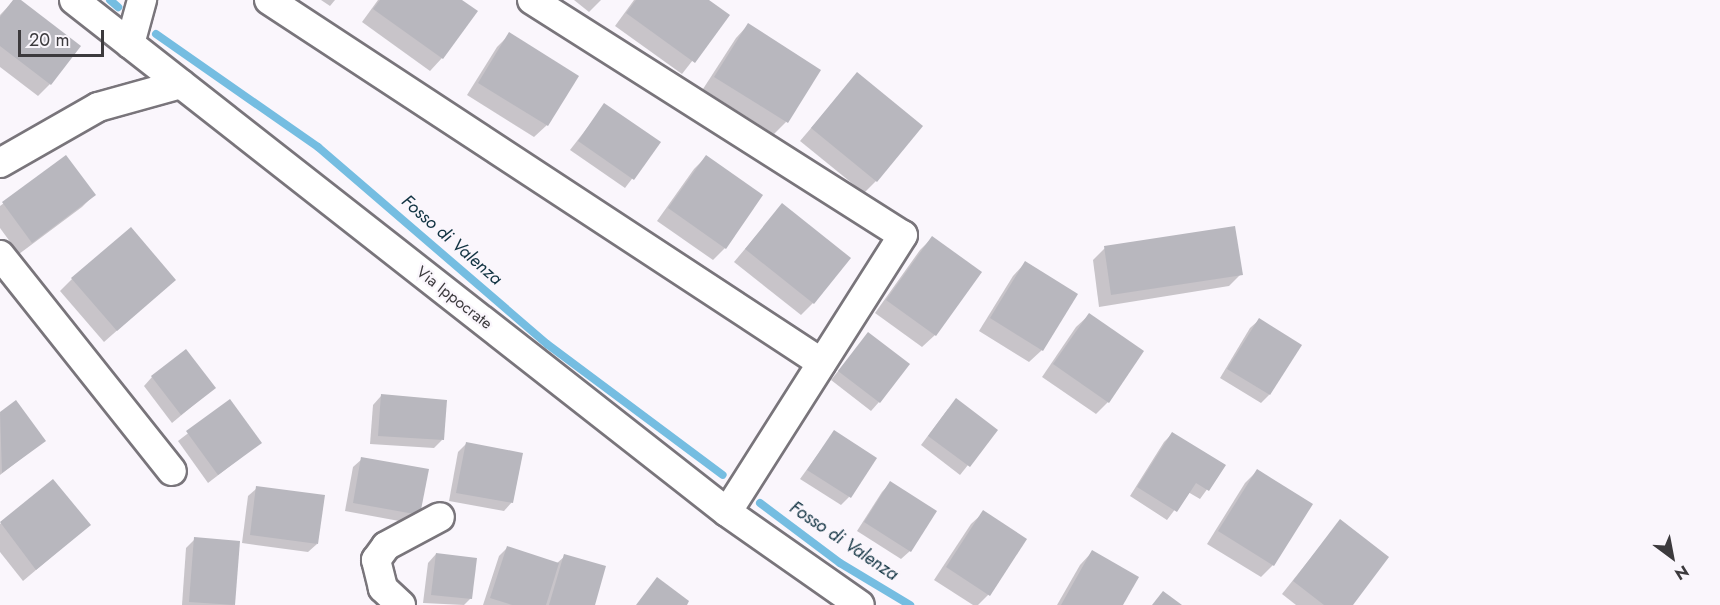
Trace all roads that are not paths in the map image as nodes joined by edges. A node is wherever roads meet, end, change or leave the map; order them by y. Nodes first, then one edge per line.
1 (74, 0) edge
2 (142, 0) edge
3 (269, 0) edge
4 (532, 0) edge
5 (130, 44) junction
6 (181, 84) junction
7 (0, 163) edge
8 (0, 255) edge
9 (822, 363) junction
10 (172, 471) dead end
11 (727, 512) junction
12 (440, 517) dead end
13 (401, 605) edge
14 (860, 605) edge

1 - 5 street, Via Ippocrate
2 - 5 street
3 - 9 street
4 - 9 street
5 - 6 street, Via Ippocrate
6 - 7 street
6 - 11 street, Via Ippocrate
8 - 10 street
9 - 11 street
11 - 14 street, Via Ippocrate
12 - 13 street

